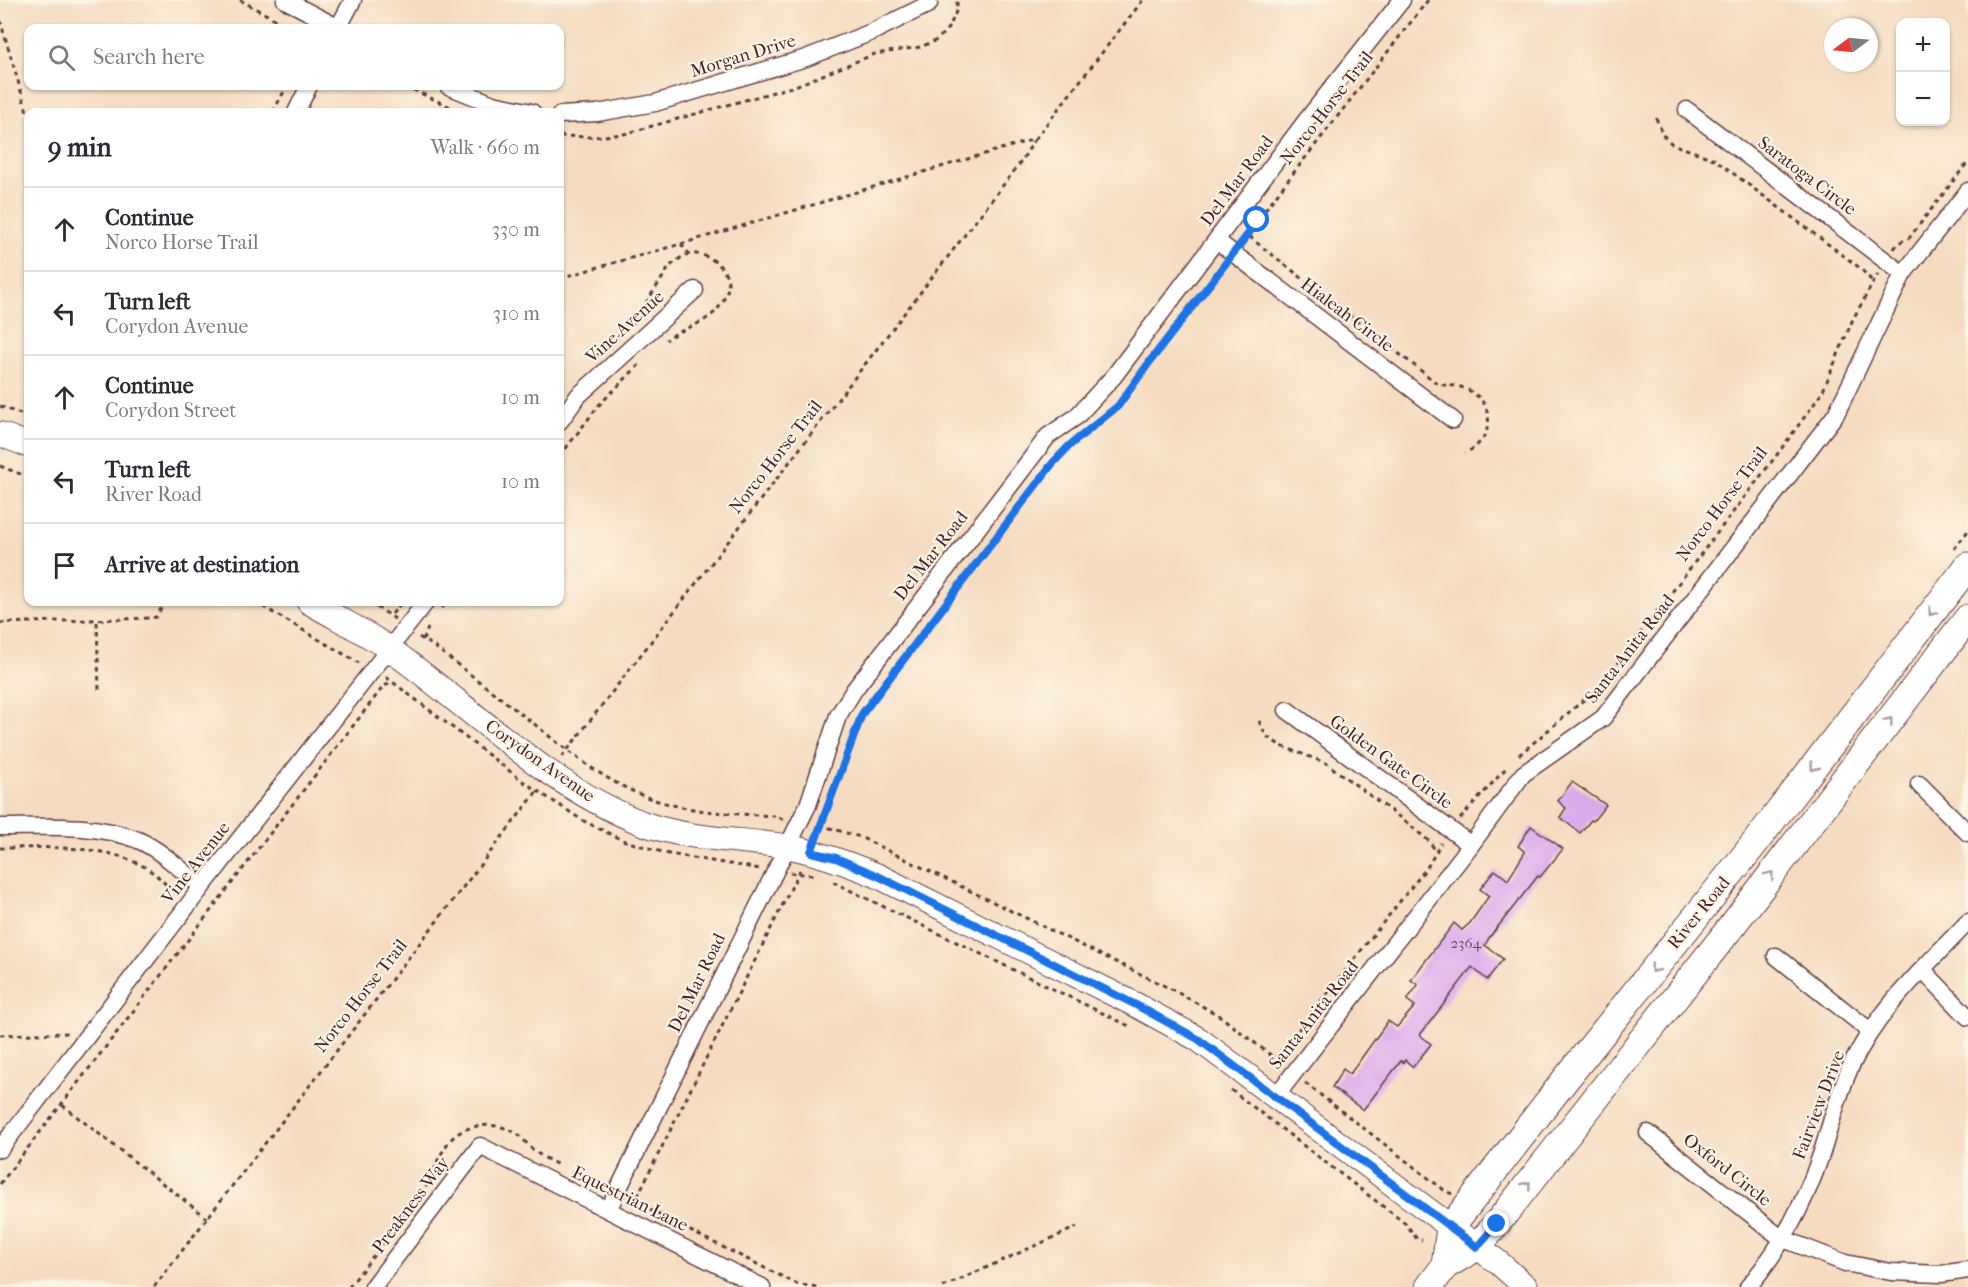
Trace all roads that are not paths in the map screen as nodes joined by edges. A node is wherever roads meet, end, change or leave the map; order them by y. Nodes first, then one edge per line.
1 (285, 0) edge
2 (353, 0) edge
3 (1402, 0) edge
4 (928, 2) edge
5 (330, 24) edge
6 (340, 24) edge
7 (307, 90) edge
8 (458, 90) edge
9 (298, 108) edge
10 (512, 108) edge
11 (1687, 110) dead end
12 (564, 115) edge
13 (1968, 191) edge
14 (1217, 241) junction
15 (1903, 274) junction
16 (696, 290) dead end
17 (564, 415) edge
18 (1453, 420) dead end
19 (0, 434) edge
20 (24, 443) edge
21 (1968, 566) edge
22 (316, 606) edge
23 (423, 606) edge
24 (1968, 618) edge
25 (390, 649) junction
26 (1287, 710) dead end
27 (1919, 784) dead end
28 (0, 827) edge
29 (1968, 833) edge
30 (1471, 845) junction
31 (786, 847) junction
32 (202, 887) junction
33 (1968, 922) edge
34 (1776, 956) dead end
35 (1923, 970) junction
36 (1968, 1017) edge
37 (1870, 1031) junction
38 (1276, 1096) junction
39 (1648, 1133) dead end
40 (480, 1146) joint
41 (0, 1149) edge
42 (608, 1210) junction
43 (1450, 1228) junction
44 (1781, 1238) junction
45 (1477, 1247) junction
46 (1445, 1265) junction
47 (1968, 1270) edge
48 (1941, 1280) edge
49 (373, 1287) edge
50 (762, 1287) edge
51 (1429, 1287) edge
52 (1526, 1287) edge
53 (1748, 1287) edge

1 - 5 street
2 - 6 street
3 - 14 street, Del Mar Road
4 - 12 street, Morgan Drive
7 - 9 street
8 - 10 street
11 - 15 street, Saratoga Circle
13 - 15 street, Santa Anita Road
14 - 18 street, Hialeah Circle
14 - 31 street, Del Mar Road
15 - 30 street, Santa Anita Road
16 - 17 street, Vine Avenue
19 - 20 main road
21 -> 43 main road, River Road
22 - 25 main road, Corydon Avenue
23 - 25 street, Vine Avenue
45 -> 24 main road, River Road
25 - 31 main road, Corydon Avenue
25 - 32 street, Vine Avenue
26 - 30 street, Golden Gate Circle
27 - 29 street
28 - 32 street
30 - 38 street, Santa Anita Road
31 - 38 main road, Corydon Avenue
31 - 42 street, Del Mar Road
32 - 41 street, Vine Avenue
33 - 35 street, Fairview Drive
34 - 37 street
35 - 36 street
35 - 37 street, Fairview Drive
37 - 44 street, Fairview Drive
38 - 43 main road, Corydon Avenue
39 - 44 street, Oxford Circle
40 - 42 street, Equestrian Lane
40 - 49 street, Preakness Way
42 - 50 street, Equestrian Lane
43 - 45 main road, Corydon Avenue
43 - 46 main road, River Road
44 - 48 street, Oxford Circle
44 - 53 street, Fairview Drive
45 - 46 main road, River Road
45 - 52 main road, Corydon Avenue
46 - 51 main road, River Road
47 - 48 street, Oxford Circle

